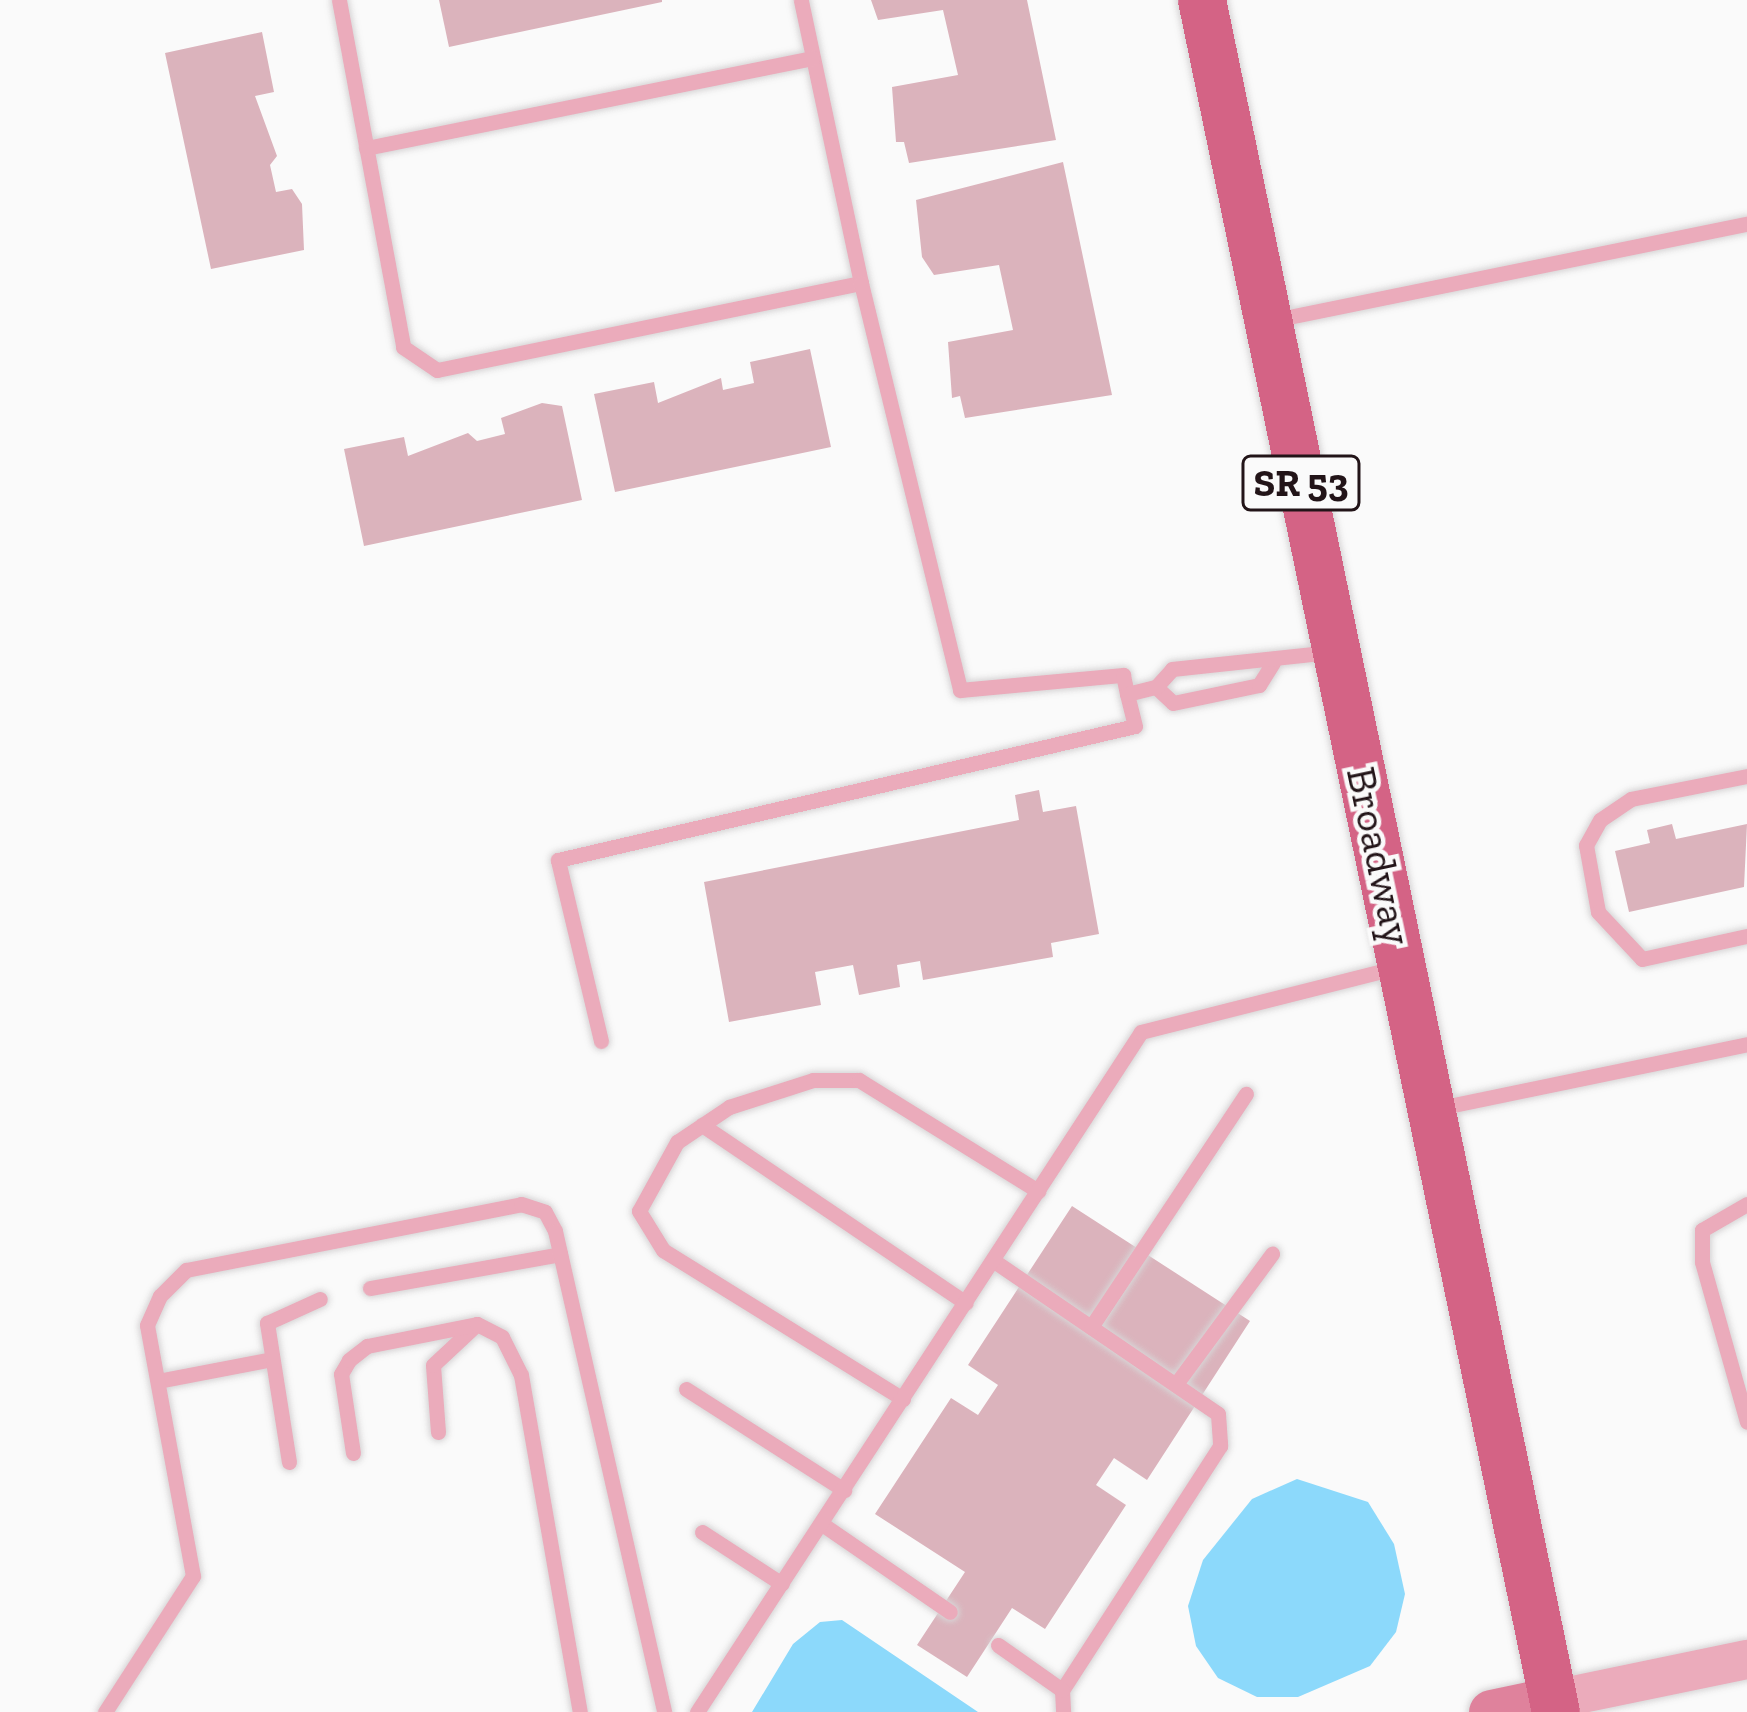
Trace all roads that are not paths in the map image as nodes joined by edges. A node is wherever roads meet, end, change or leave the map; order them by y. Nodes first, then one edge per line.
1 (339, 0) edge
2 (801, 0) edge
3 (1202, 0) edge
4 (812, 58) junction
5 (366, 148) junction
6 (1747, 224) edge
7 (861, 283) junction
8 (1268, 321) junction
9 (1334, 651) junction
10 (1274, 663) junction
11 (1156, 687) junction
12 (1127, 694) junction
13 (1747, 776) edge
14 (1747, 936) edge
15 (1402, 966) junction
16 (602, 1041) dead end
17 (1747, 1044) edge
18 (1246, 1094) dead end
19 (1432, 1109) junction
20 (702, 1125) junction
21 (1038, 1191) junction
22 (1747, 1204) edge
23 (560, 1254) junction
24 (1272, 1254) dead end
25 (994, 1261) junction
26 (370, 1288) dead end
27 (320, 1299) dead end
28 (966, 1303) junction
29 (477, 1324) junction
30 (1091, 1327) junction
31 (267, 1360) junction
32 (158, 1381) junction
33 (1176, 1384) junction
34 (686, 1389) dead end
35 (903, 1399) junction
36 (1747, 1421) edge
37 (438, 1432) dead end
38 (353, 1453) dead end
39 (289, 1462) dead end
40 (844, 1490) junction
41 (822, 1524) junction
42 (702, 1532) dead end
43 (782, 1584) junction
44 (950, 1612) dead end
45 (998, 1645) dead end
46 (1747, 1659) edge
47 (1062, 1690) junction
48 (1555, 1705) edge
49 (105, 1712) edge
50 (580, 1712) edge
51 (664, 1712) edge
52 (697, 1712) edge
53 (1063, 1712) edge
54 (1492, 1712) edge

1 - 5 lane
2 - 4 lane
3 - 8 main road, Broadway / SR 53
4 - 5 lane
4 - 7 lane
5 - 7 lane
6 - 8 lane
7 - 12 lane
8 - 9 main road, Broadway / SR 53
9 - 10 lane
9 - 15 main road, Broadway / SR 53
10 - 11 lane
10 - 11 lane
11 - 12 lane
12 - 16 lane
13 - 14 lane
15 - 19 main road, Broadway / SR 53
15 - 21 lane
17 - 19 lane
18 - 30 lane
19 - 48 main road, Broadway / SR 53
20 - 21 lane
20 - 28 lane
20 - 35 lane
21 - 25 lane
22 - 36 lane
23 - 26 lane
23 - 32 lane
23 - 51 lane
24 - 33 lane
25 - 28 lane
25 - 30 lane
27 - 31 lane
28 - 35 lane
29 - 37 lane
29 - 38 lane
29 - 50 lane
30 - 33 lane
31 - 32 lane
31 - 39 lane
32 - 49 lane
33 - 47 lane
34 - 40 lane
35 - 40 lane
40 - 41 lane
41 - 43 lane
41 - 44 lane
42 - 43 lane
43 - 52 lane
45 - 47 lane
46 - 48 street
47 - 53 lane
48 - 54 main road

